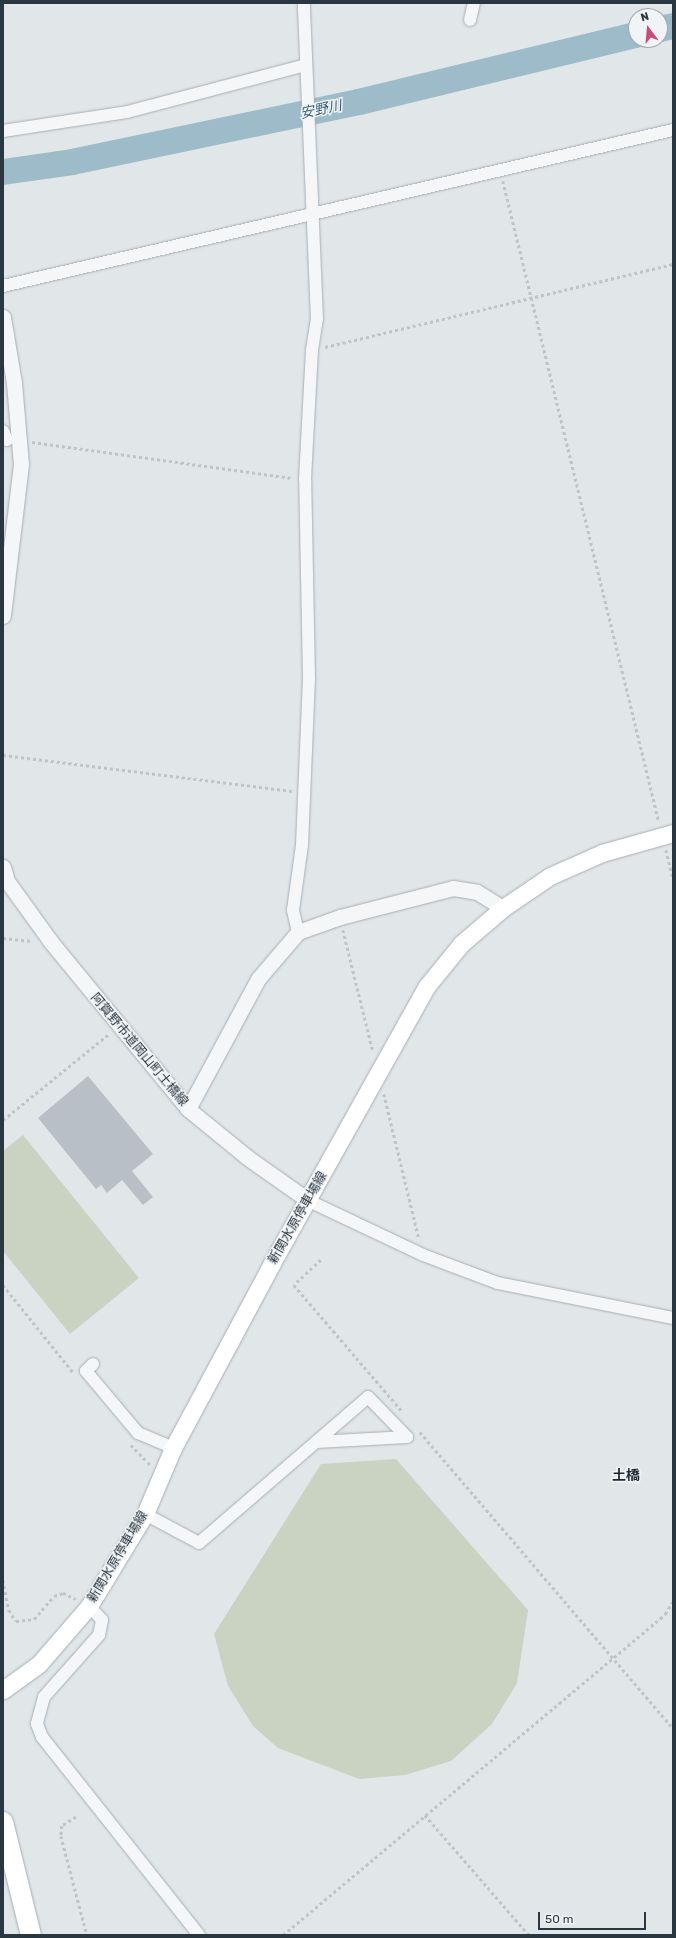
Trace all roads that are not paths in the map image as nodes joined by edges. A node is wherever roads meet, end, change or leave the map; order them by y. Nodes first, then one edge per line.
1 (304, 3) edge
2 (474, 3) edge
3 (470, 20) dead end
4 (306, 71) junction
5 (673, 130) edge
6 (3, 131) edge
7 (313, 210) junction
8 (3, 286) edge
9 (3, 317) edge
10 (10, 437) edge
11 (3, 616) edge
12 (668, 835) edge
13 (3, 867) edge
14 (503, 908) junction
15 (298, 932) junction
16 (188, 1110) junction
17 (309, 1201) junction
18 (673, 1318) edge
19 (93, 1364) dead end
20 (316, 1442) junction
21 (173, 1448) junction
22 (145, 1514) junction
23 (89, 1606) junction
24 (3, 1690) edge
25 (3, 1822) edge
26 (31, 1935) edge
27 (199, 1935) edge

1 - 4 street
2 - 3 street
4 - 6 street
4 - 7 street
5 - 7 street
7 - 8 street
7 - 15 street
9 - 10 street
10 - 11 street
12 - 14 main road, 新関水原停車場線
13 - 16 street, 阿賀野市道岡山町土橋線
14 - 15 street
14 - 17 main road, 新関水原停車場線
15 - 16 street
16 - 17 street, 阿賀野市道岡山町土橋線
17 - 18 street
17 - 21 main road, 新関水原停車場線
19 - 21 street
20 - 20 street
20 - 22 street
21 - 22 main road, 新関水原停車場線
22 - 23 main road, 新関水原停車場線
23 - 24 main road, 新関水原停車場線
23 - 27 street
25 - 26 highway

